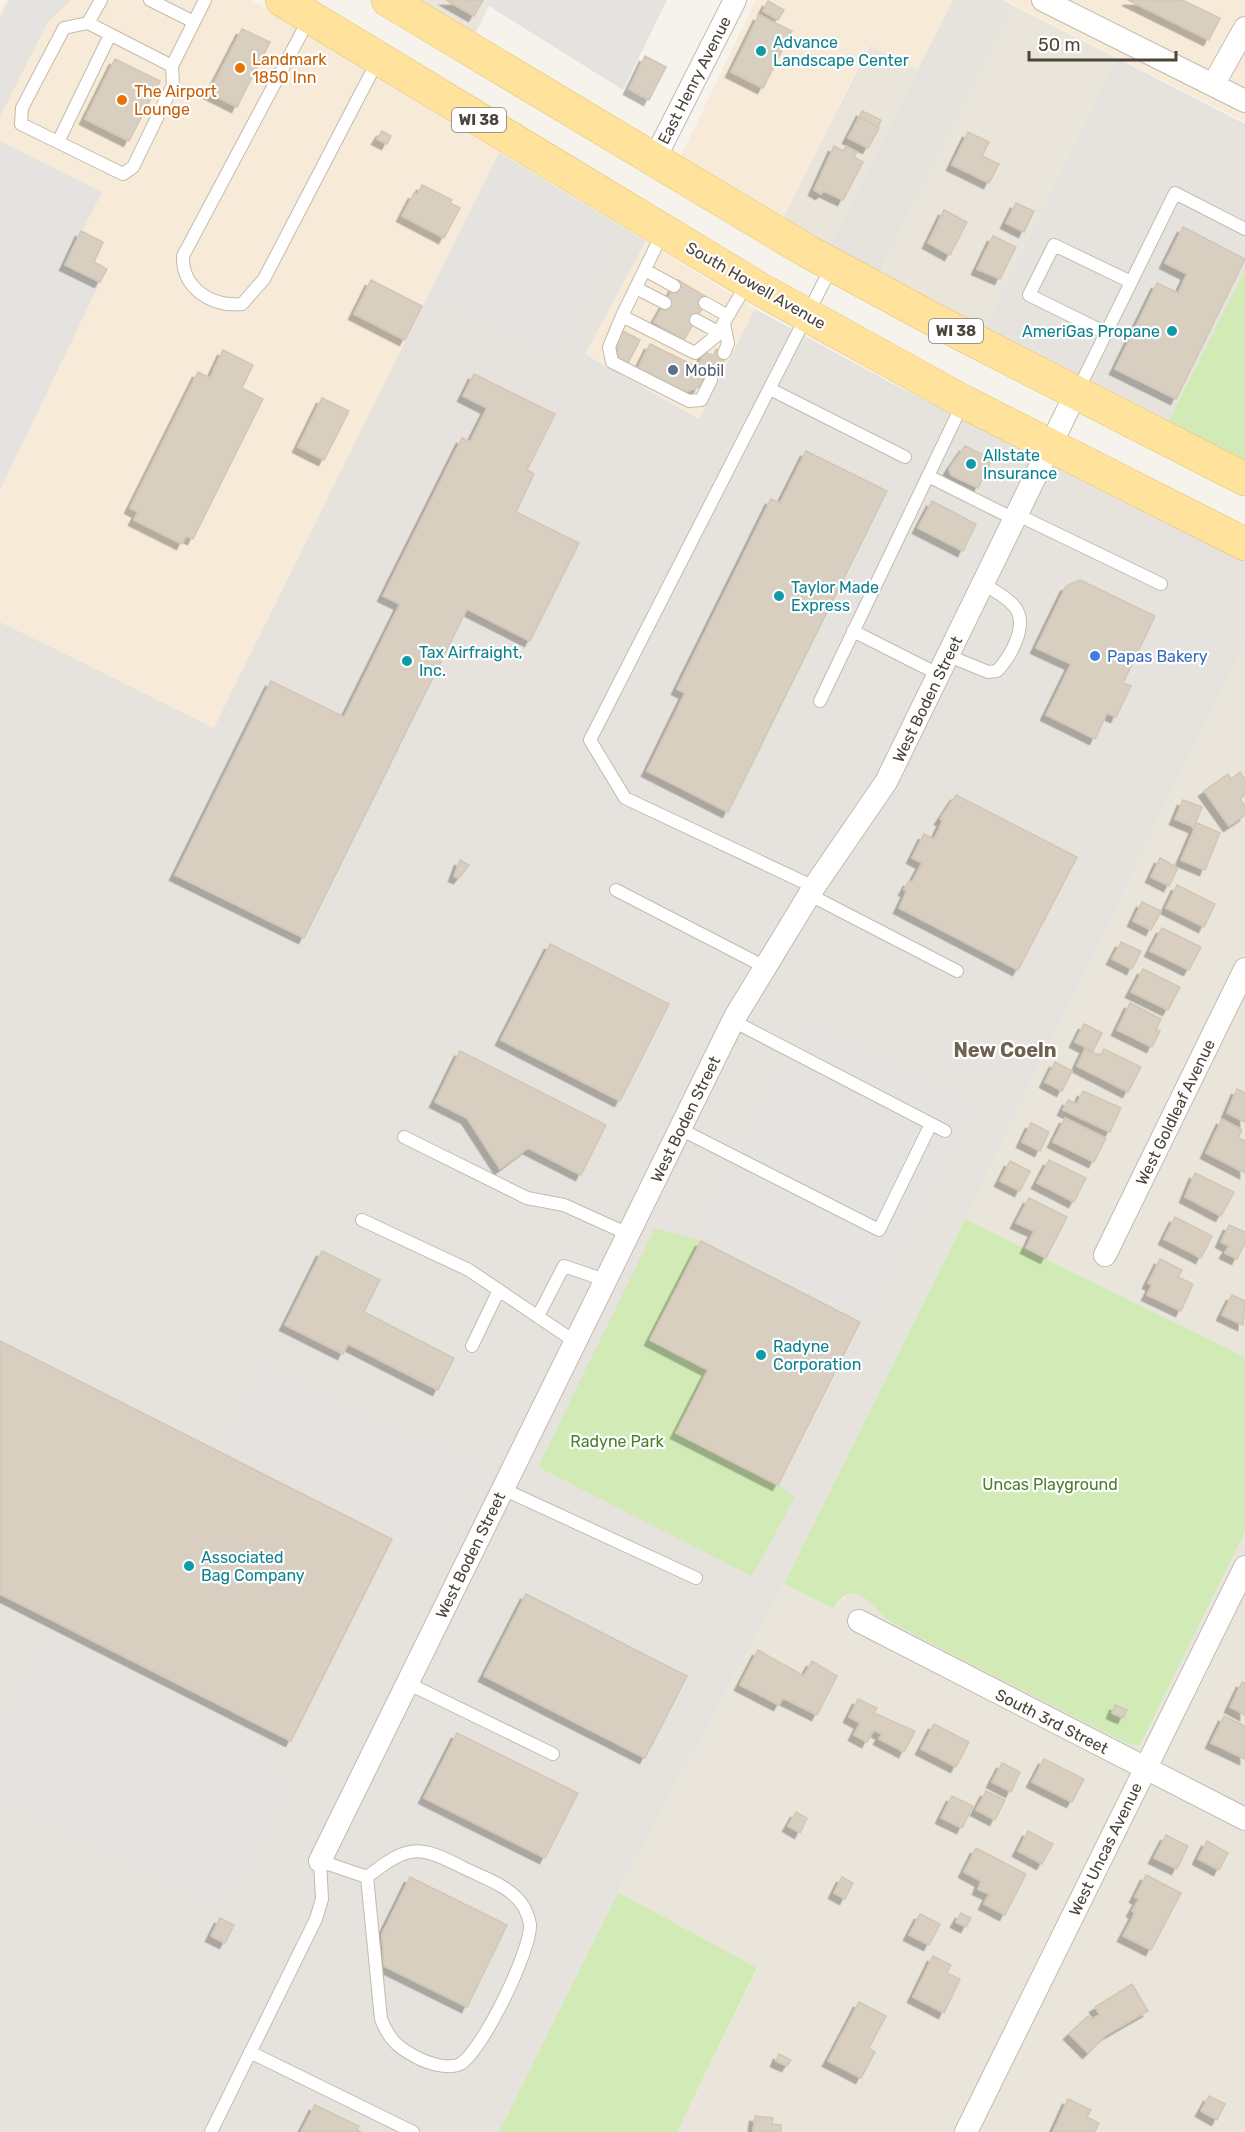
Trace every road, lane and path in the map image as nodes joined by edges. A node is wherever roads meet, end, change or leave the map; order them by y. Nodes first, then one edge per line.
1 (101, 0) edge
2 (150, 0) edge
3 (205, 0) edge
4 (282, 0) edge
5 (388, 0) edge
6 (735, 0) edge
7 (1055, 3) edge
8 (310, 17) junction
9 (194, 22) junction
10 (88, 23) junction
11 (1245, 28) edge
12 (110, 35) junction
13 (378, 59) junction
14 (172, 66) junction
15 (1212, 85) junction
16 (1245, 101) edge
17 (58, 142) junction
18 (654, 160) junction
19 (1245, 229) edge
20 (664, 231) junction
21 (833, 265) junction
22 (645, 270) junction
23 (748, 282) junction
24 (1131, 282) junction
25 (674, 286) dead end
26 (636, 288) junction
27 (664, 303) dead end
28 (705, 303) dead end
29 (622, 316) junction
30 (807, 316) junction
31 (696, 320) dead end
32 (723, 324) junction
33 (1106, 333) junction
34 (724, 353) dead end
35 (711, 380) dead end
36 (770, 389) junction
37 (1076, 393) junction
38 (964, 402) junction
39 (1050, 447) junction
40 (905, 457) dead end
41 (928, 476) junction
42 (1245, 479) edge
43 (1017, 518) junction
44 (1245, 544) edge
45 (984, 584) junction
46 (1161, 584) dead end
47 (853, 631) junction
48 (944, 665) junction
49 (820, 701) dead end
50 (616, 890) dead end
51 (812, 891) junction
52 (765, 967) junction
53 (1245, 969) edge
54 (957, 972) dead end
55 (733, 1021) junction
56 (931, 1124) junction
57 (680, 1129) junction
58 (945, 1131) dead end
59 (404, 1137) dead end
60 (362, 1220) dead end
61 (628, 1234) junction
62 (1105, 1255) dead end
63 (605, 1280) junction
64 (499, 1290) junction
65 (538, 1317) junction
66 (574, 1341) junction
67 (471, 1346) dead end
68 (503, 1489) junction
69 (1245, 1567) edge
70 (696, 1578) dead end
71 (859, 1621) dead end
72 (407, 1683) junction
73 (553, 1754) dead end
74 (1145, 1769) junction
75 (1245, 1819) edge
76 (320, 1861) junction
77 (367, 1877) junction
78 (250, 2052) junction
79 (211, 2132) edge
80 (413, 2132) edge
81 (966, 2132) edge

1 - 10 lane
2 - 9 lane
3 - 9 lane
4 - 8 main road, South Howell Avenue / WI 38
5 - 18 main road, WI 38
6 - 18 street, East Henry Avenue
7 - 15 street
8 - 13 main road, South Howell Avenue / WI 38
8 - 13 lane
9 - 14 lane
10 - 12 lane
10 - 17 lane
11 - 15 street
12 - 14 lane
12 - 17 lane
13 - 20 main road, South Howell Avenue / WI 38
14 - 17 lane
15 - 16 street
18 - 21 main road, WI 38
19 - 24 lane
20 - 22 lane
20 - 23 main road, South Howell Avenue / WI 38
21 - 30 lane
21 - 37 main road, WI 38
22 - 25 lane
22 - 26 lane
23 - 30 main road, South Howell Avenue / WI 38
23 - 32 lane
24 - 33 lane
24 - 33 lane
26 - 27 lane
26 - 29 lane
28 - 32 lane
29 - 32 lane
29 - 35 lane
30 - 36 lane
30 - 38 main road, South Howell Avenue / WI 38
31 - 32 lane
32 - 34 lane
33 - 37 lane
36 - 40 lane
36 - 51 lane
37 - 39 street, West Boden Street
37 - 42 main road, WI 38
38 - 39 main road, South Howell Avenue / WI 38
38 - 41 lane
39 - 43 street, West Boden Street
39 - 44 main road, South Howell Avenue / WI 38
41 - 43 lane
41 - 47 lane
43 - 45 street, West Boden Street
43 - 46 lane
45 - 48 street, West Boden Street
45 - 48 lane
47 - 48 lane
47 - 49 lane
48 - 51 street, West Boden Street
50 - 52 lane
51 - 52 street, West Boden Street
51 - 54 lane
52 - 55 street, West Boden Street
53 - 62 street, West Goldleaf Avenue
55 - 56 lane
55 - 57 street, West Boden Street
56 - 57 lane
56 - 58 lane
57 - 61 street, West Boden Street
59 - 61 lane
60 - 64 lane
61 - 63 street, West Boden Street
63 - 65 lane
63 - 66 street, West Boden Street
64 - 65 lane
64 - 67 lane
65 - 66 lane
66 - 68 street, West Boden Street
68 - 70 lane
68 - 72 street, West Boden Street
69 - 74 street, West Uncas Avenue
71 - 74 street, South 3rd Street
72 - 73 lane
72 - 76 street, West Boden Street
74 - 75 street, South 3rd Street
74 - 81 street, West Uncas Avenue
76 - 77 lane
76 - 78 lane
77 - 77 lane
78 - 79 lane
78 - 80 lane

